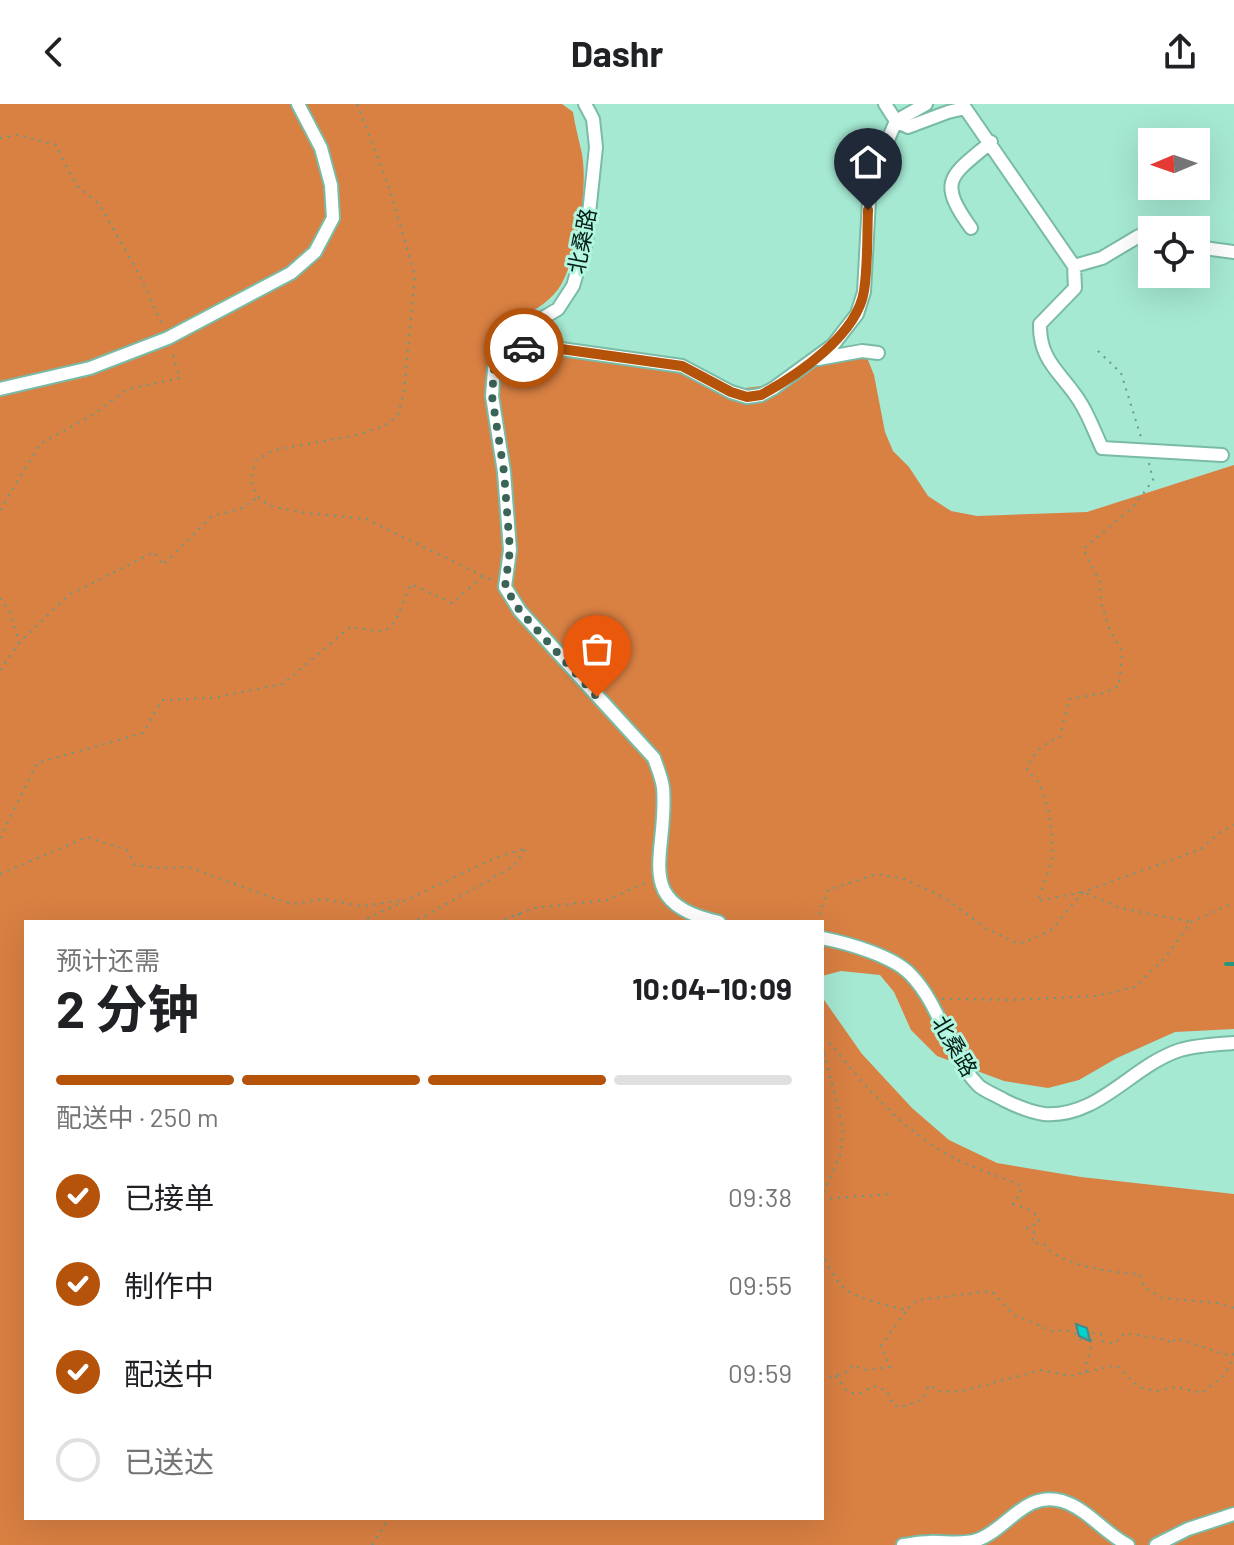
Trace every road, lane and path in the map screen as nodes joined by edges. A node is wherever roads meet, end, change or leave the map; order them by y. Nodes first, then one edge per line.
1 (298, 104) edge
2 (357, 104) edge
3 (585, 104) edge
4 (885, 104) edge
5 (926, 104) edge
6 (896, 121) junction
7 (0, 138) edge
8 (991, 142) junction
9 (971, 228) dead end
10 (1138, 237) edge
11 (1210, 249) edge
12 (1234, 252) edge
13 (1074, 266) junction
14 (168, 338) junction
15 (505, 348) junction
16 (1098, 351) dead end
17 (878, 353) dead end
18 (813, 360) junction
19 (0, 389) edge
20 (1146, 452) junction
21 (1222, 455) dead end
22 (258, 497) junction
23 (0, 510) edge
24 (483, 576) junction
25 (505, 587) junction
26 (0, 598) edge
27 (19, 643) junction
28 (0, 670) edge
29 (1234, 825) edge
30 (0, 838) edge
31 (0, 874) edge
32 (660, 886) junction
33 (1083, 892) junction
34 (403, 900) junction
35 (1234, 903) edge
36 (518, 914) junction
37 (364, 920) edge
38 (418, 920) edge
39 (502, 920) edge
40 (523, 920) edge
41 (712, 920) edge
42 (818, 920) edge
43 (1191, 922) junction
44 (824, 939) edge
45 (929, 1001) junction
46 (824, 1041) edge
47 (1234, 1043) edge
48 (824, 1053) edge
49 (824, 1192) edge
50 (892, 1194) dead end
51 (824, 1197) edge
52 (824, 1258) edge
53 (1234, 1308) edge
54 (906, 1310) junction
55 (1092, 1337) junction
56 (1234, 1357) edge
57 (1086, 1372) junction
58 (836, 1376) junction
59 (824, 1379) edge
60 (1234, 1514) edge
61 (388, 1520) edge
62 (372, 1545) edge
63 (903, 1545) edge
64 (1128, 1545) edge
65 (1156, 1545) edge

1 - 14 street
2 - 22 path
3 - 15 street, 北桑路
4 - 6 street
5 - 6 street
6 - 8 street
6 - 18 street
7 - 14 path
8 - 9 street
8 - 13 street
10 - 13 street
11 - 12 street
13 - 20 street
14 - 19 street
14 - 23 path
15 - 18 street
15 - 25 street
16 - 20 path
17 - 18 street
20 - 21 street
20 - 33 path
22 - 24 path
22 - 27 path
24 - 25 path
24 - 30 path
25 - 32 street
26 - 27 path
27 - 28 path
29 - 33 path
31 - 34 path
32 - 36 path
32 - 41 street
33 - 42 path
33 - 43 path
34 - 37 path
34 - 38 path
35 - 43 path
36 - 39 path
36 - 40 path
43 - 45 path
44 - 45 street, 北桑路
45 - 47 street, 北桑路
46 - 53 path
48 - 49 path
50 - 51 path
52 - 54 path
54 - 55 path
54 - 58 path
55 - 56 path
55 - 57 path
56 - 57 path
57 - 58 path
58 - 59 path
60 - 65 street
61 - 62 path
63 - 64 street

